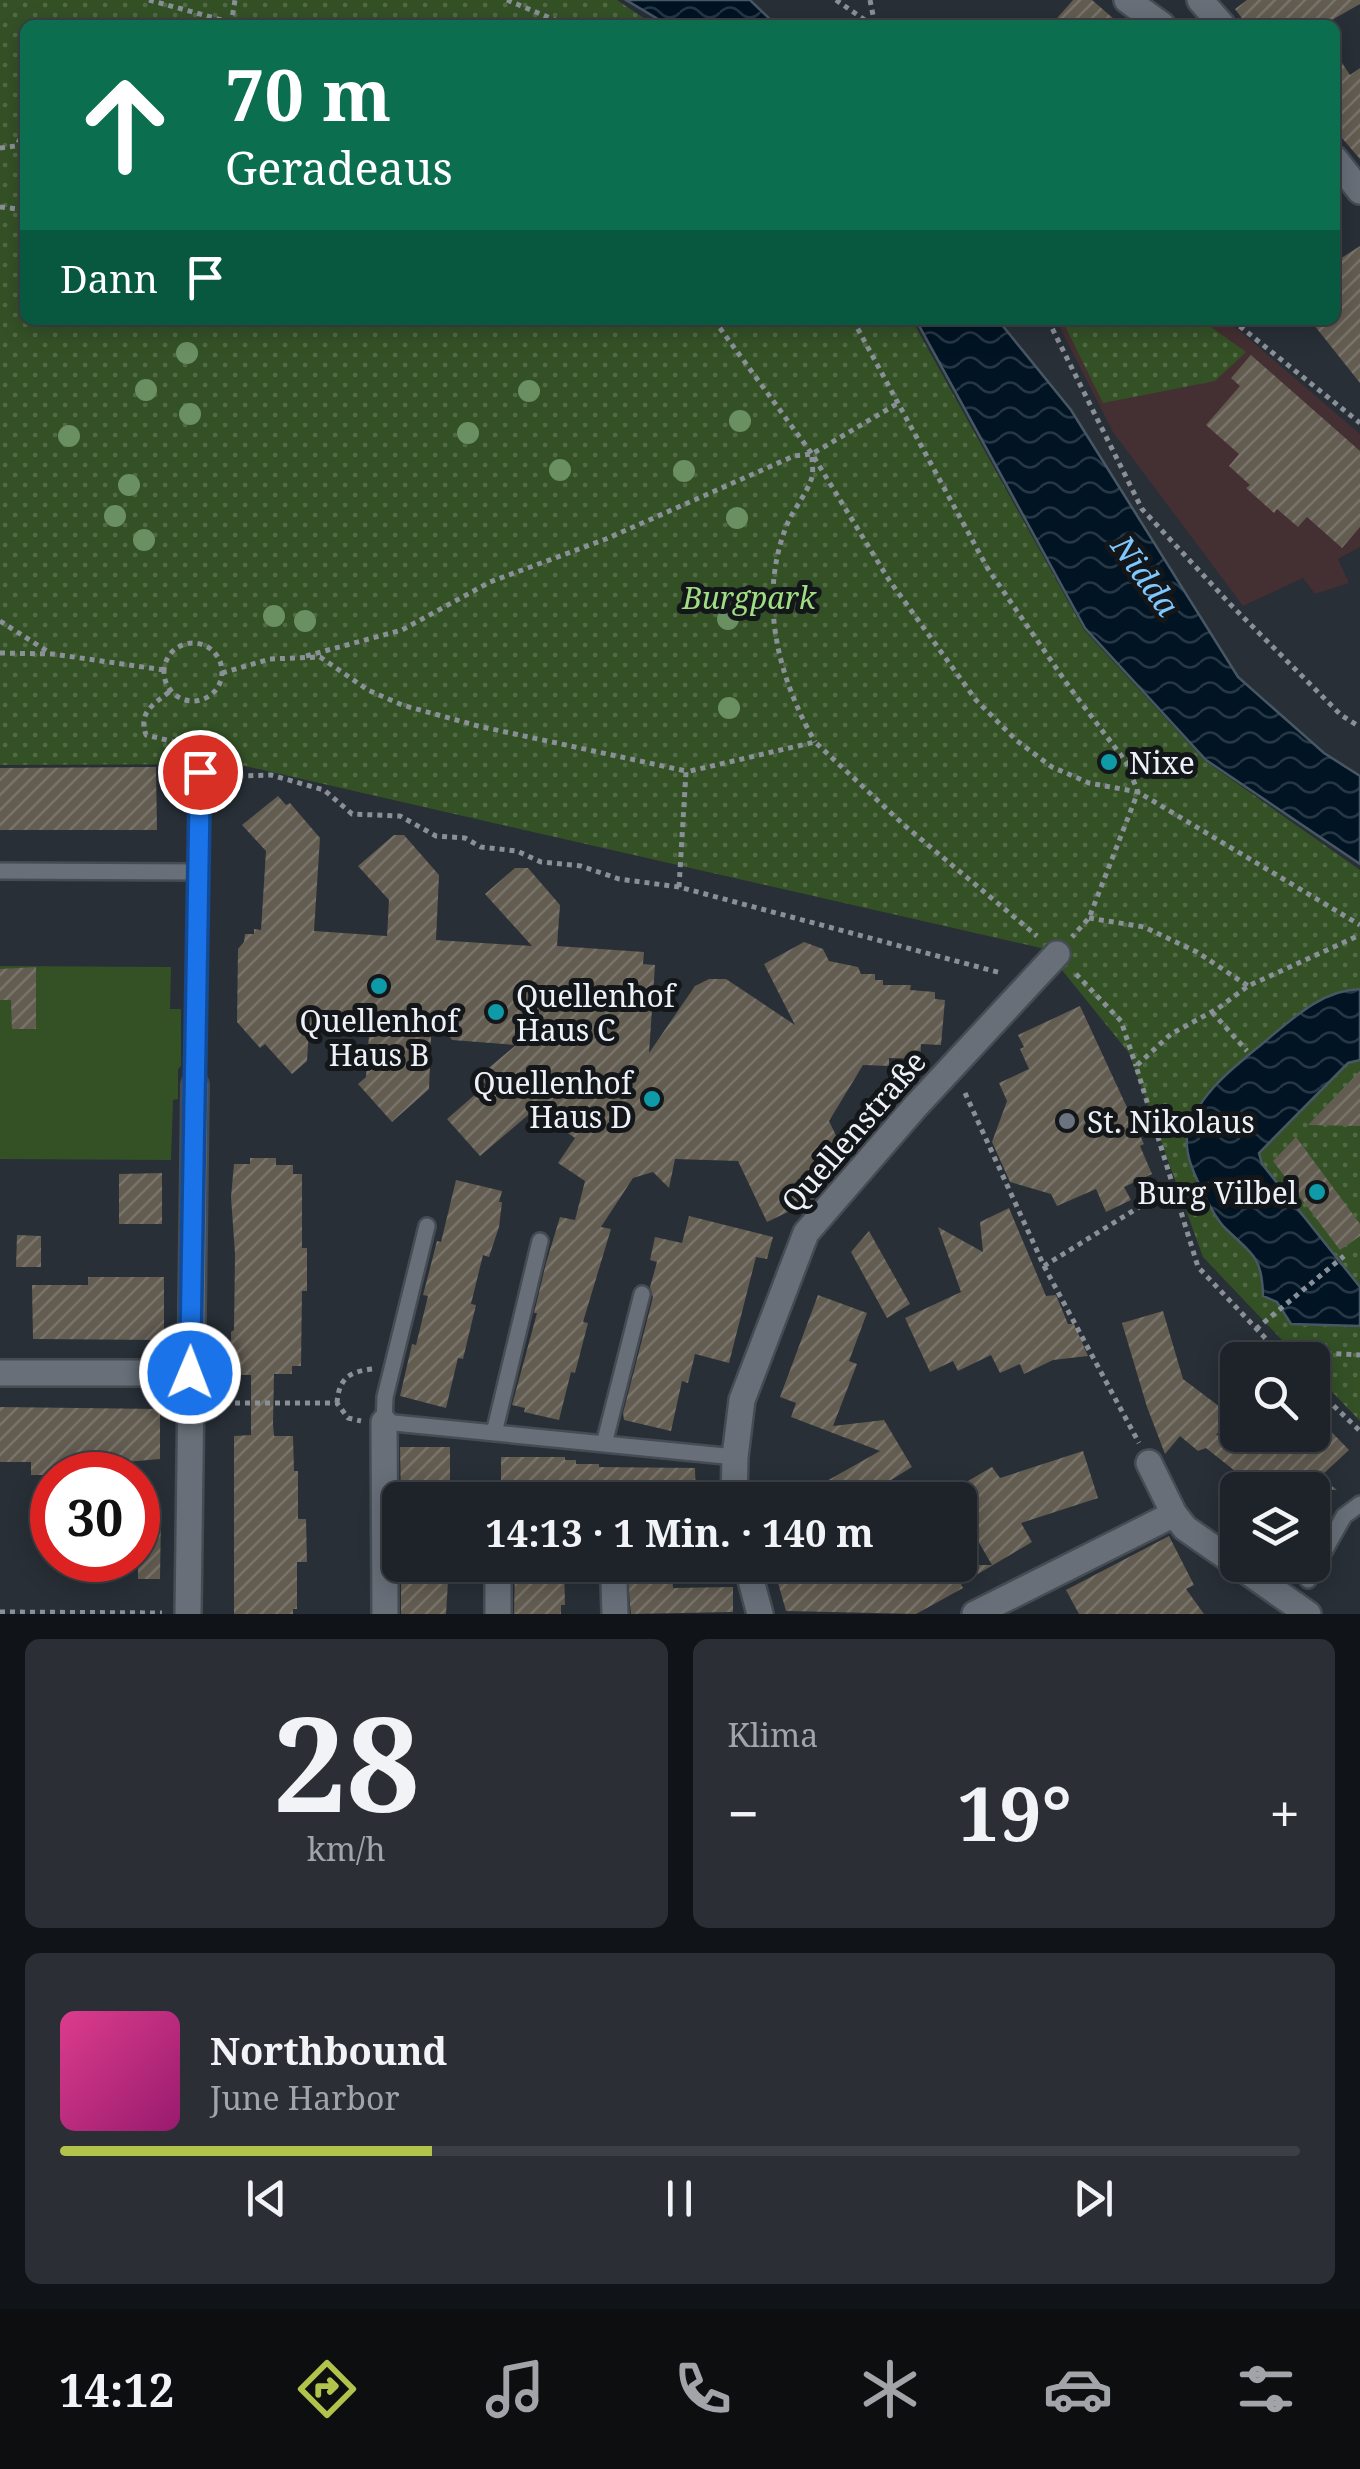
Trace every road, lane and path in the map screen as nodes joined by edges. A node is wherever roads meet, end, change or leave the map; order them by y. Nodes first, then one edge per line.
1 (149, 0) edge
2 (506, 0) edge
3 (836, 0) edge
4 (1127, 0) edge
5 (1200, 0) edge
6 (221, 20) edge
7 (556, 20) edge
8 (866, 20) edge
9 (1155, 20) edge
10 (1218, 20) edge
11 (1340, 165) edge
12 (1360, 190) edge
13 (718, 325) edge
14 (857, 325) edge
15 (1050, 325) edge
16 (1238, 325) edge
17 (900, 402) junction
18 (1360, 423) edge
19 (812, 454) junction
20 (0, 621) edge
21 (0, 654) edge
22 (53, 654) junction
23 (306, 656) junction
24 (164, 670) junction
25 (222, 673) junction
26 (170, 691) junction
27 (1360, 726) edge
28 (815, 742) junction
29 (200, 772) joint
30 (686, 772) junction
31 (1138, 792) junction
32 (200, 803) junction
33 (0, 871) edge
34 (199, 872) junction
35 (679, 887) junction
36 (1089, 918) junction
37 (1360, 924) edge
38 (1360, 934) edge
39 (1057, 954) junction
40 (1032, 981) junction
41 (1248, 986) junction
42 (1212, 1012) junction
43 (1247, 1052) dead end
44 (1136, 1066) junction
45 (952, 1067) junction
46 (194, 1084) joint
47 (1173, 1186) junction
48 (427, 1226) dead end
49 (540, 1241) dead end
50 (1344, 1256) dead end
51 (1044, 1266) junction
52 (642, 1294) dead end
53 (1256, 1329) junction
54 (1269, 1342) edge
55 (1330, 1353) edge
56 (1360, 1355) edge
57 (393, 1366) junction
58 (0, 1373) edge
59 (190, 1373) junction
60 (1330, 1402) edge
61 (190, 1403) junction
62 (337, 1403) junction
63 (384, 1422) junction
64 (1360, 1431) edge
65 (494, 1433) junction
66 (604, 1444) junction
67 (735, 1457) junction
68 (1150, 1463) joint
69 (734, 1482) edge
70 (1360, 1504) edge
71 (1174, 1514) junction
72 (1330, 1541) edge
73 (498, 1582) edge
74 (614, 1582) dead end
75 (752, 1582) edge
76 (0, 1612) edge
77 (188, 1614) edge
78 (385, 1614) edge
79 (498, 1614) edge
80 (614, 1614) edge
81 (760, 1614) edge
82 (976, 1614) edge
83 (1308, 1614) edge

1 - 6 path
2 - 7 path
3 - 8 path
4 - 9 street
5 - 10 street
11 - 12 street
13 - 19 path
14 - 17 path
15 - 27 path
16 - 18 path
17 - 19 path
17 - 31 path
19 - 23 path
19 - 28 path
19 - 31 path
20 - 22 path
21 - 22 path
22 - 24 path
23 - 25 path
23 - 30 path
24 - 25 path
24 - 26 path
25 - 26 path
26 - 29 path
28 - 30 path
28 - 39 path
29 - 32 lane
30 - 35 path
31 - 36 path
31 - 37 path
32 - 34 lane
32 - 35 path
33 - 34 lane
34 - 46 lane
35 - 40 path
36 - 39 path
36 - 41 path
38 - 41 path
39 - 40 street, Quellenstraße
39 - 44 path
40 - 45 street, Quellenstraße
41 - 42 path
42 - 43 path
42 - 44 path
44 - 47 path
45 - 51 path
45 - 67 street, Quellenstraße
46 - 59 street
47 - 51 path
47 - 53 path
48 - 57 lane
49 - 65 lane
50 - 53 path
51 - 68 path
52 - 66 lane
53 - 54 path
55 - 56 path
57 - 62 path
57 - 63 lane
58 - 59 street
59 - 61 street
60 - 64 path
61 - 62 path
61 - 77 street
62 - 63 path
63 - 65 lane
63 - 78 street
65 - 66 lane
66 - 67 lane
67 - 69 street, Quellenstraße
68 - 71 street
70 - 72 lane
71 - 82 street
71 - 83 street
73 - 79 street
74 - 80 street
75 - 81 street
76 - 77 path

